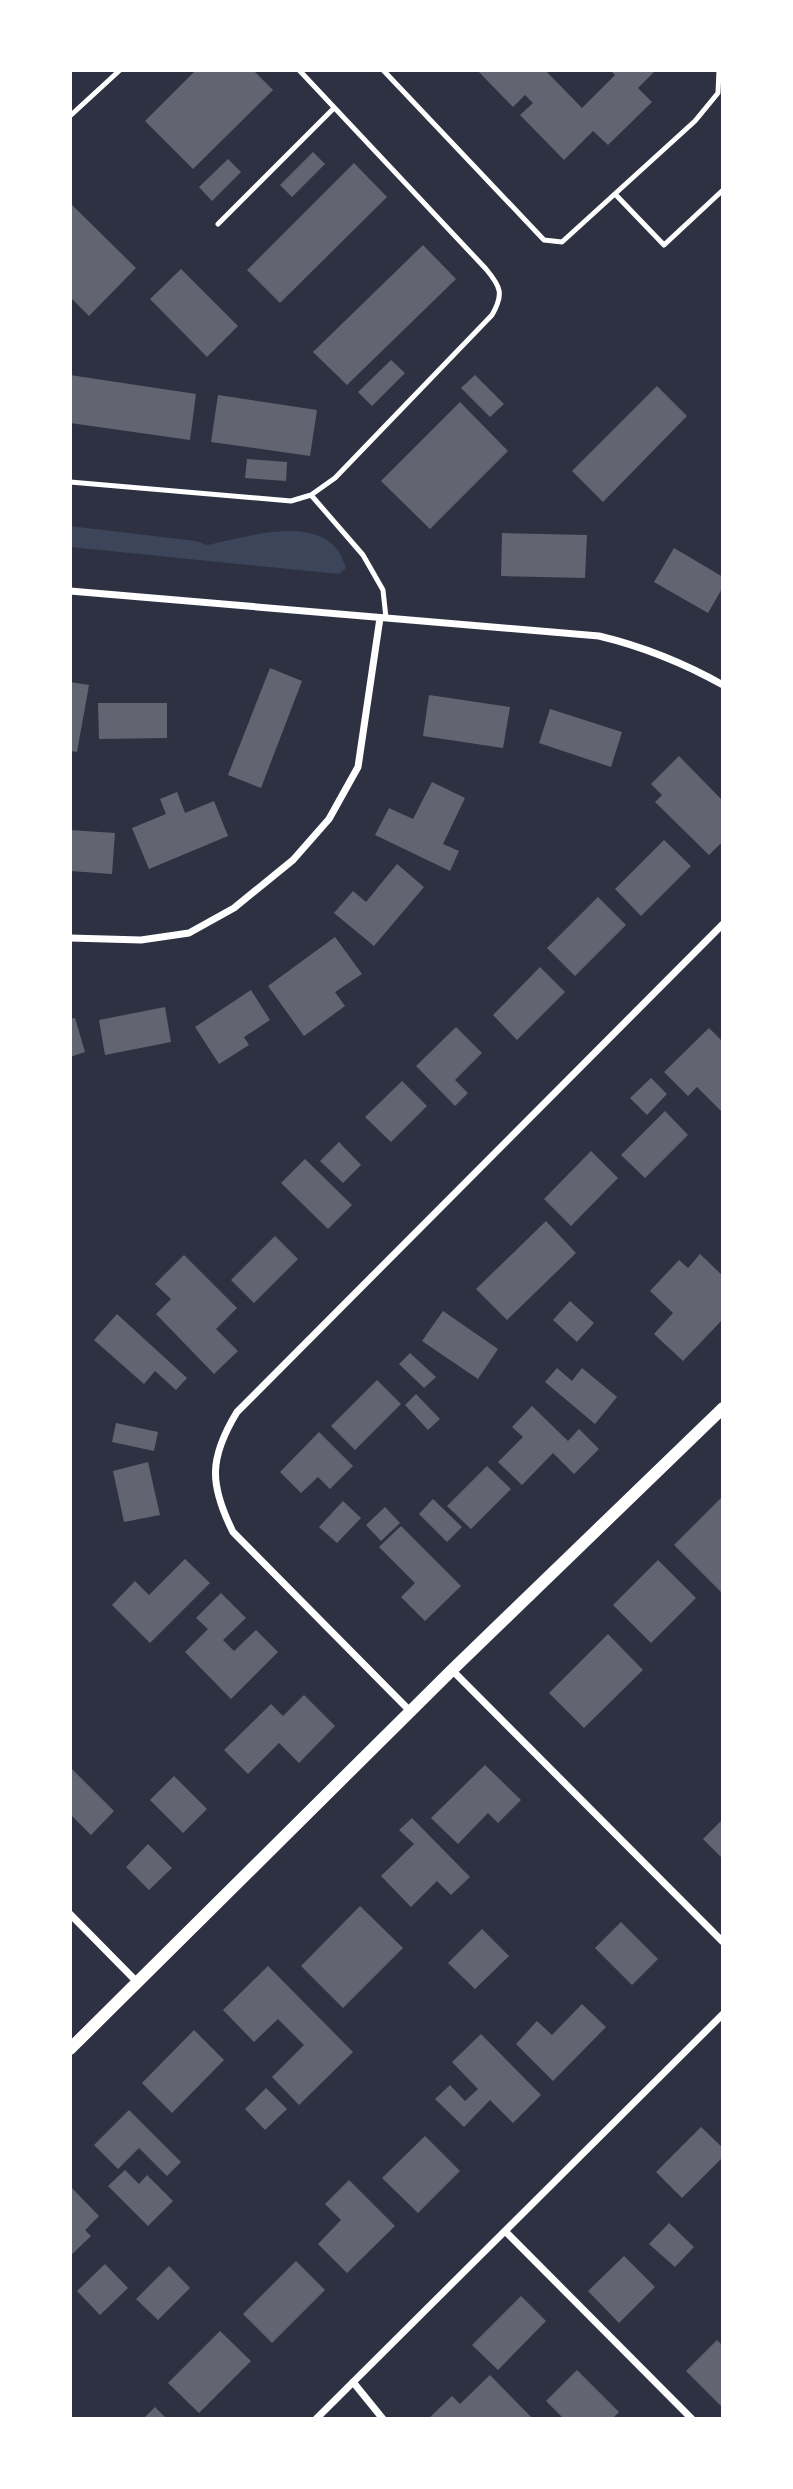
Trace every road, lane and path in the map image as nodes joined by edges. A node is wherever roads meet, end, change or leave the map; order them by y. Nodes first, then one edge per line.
1 (120, 70) edge
2 (299, 70) edge
3 (383, 70) edge
4 (721, 70) edge
5 (334, 108) junction
6 (70, 116) edge
7 (723, 190) edge
8 (615, 194) junction
9 (218, 224) dead end
10 (70, 482) edge
11 (311, 495) junction
12 (70, 591) edge
13 (383, 618) junction
14 (723, 685) edge
15 (723, 924) edge
16 (70, 938) edge
17 (723, 1408) edge
18 (452, 1670) junction
19 (411, 1712) junction
20 (70, 1914) edge
21 (723, 1942) edge
22 (137, 1982) junction
23 (723, 2014) edge
24 (70, 2049) edge
25 (505, 2231) junction
26 (353, 2382) junction
27 (316, 2419) edge
28 (383, 2419) edge
29 (692, 2419) edge

1 - 6 lane
2 - 5 lane
3 - 8 lane
4 - 8 lane
5 - 9 lane
5 - 11 lane
7 - 8 lane
10 - 11 lane
11 - 13 lane
12 - 13 street
13 - 14 street
13 - 16 street
15 - 19 street
17 - 18 street
18 - 19 street
18 - 21 street
19 - 22 street
20 - 22 street
22 - 24 street
23 - 25 street
25 - 26 street
25 - 29 street
26 - 27 street
26 - 28 street

